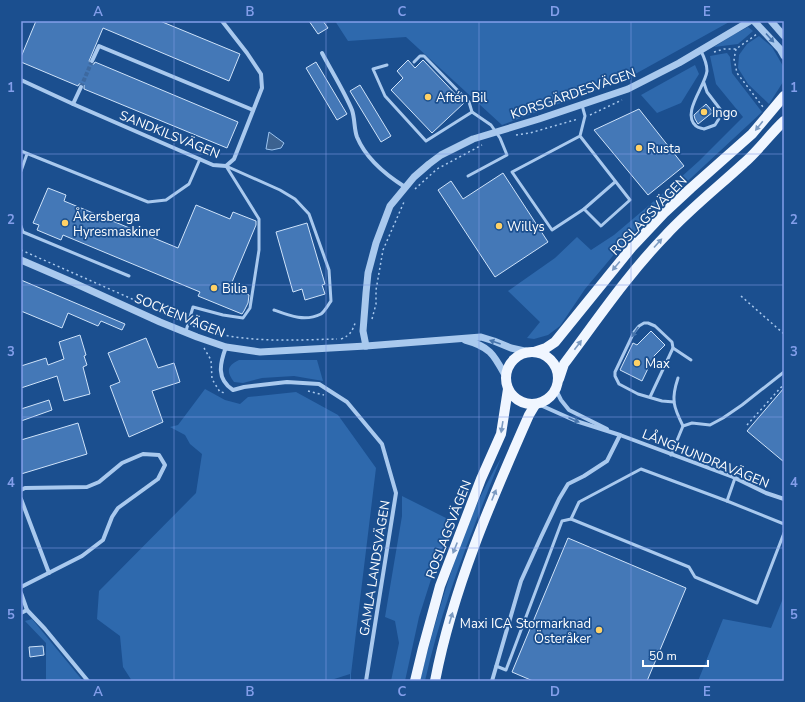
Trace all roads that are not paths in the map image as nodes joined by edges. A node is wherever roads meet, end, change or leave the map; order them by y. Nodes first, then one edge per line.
1 (222, 21) edge
2 (750, 21) edge
3 (754, 21) edge
4 (771, 21) edge
5 (784, 36) edge
6 (701, 51) junction
7 (322, 53) dead end
8 (784, 56) edge
9 (92, 61) tunnel mouth
10 (414, 62) dead end
11 (387, 65) dead end
12 (21, 80) edge
13 (704, 83) junction
14 (80, 87) tunnel mouth
15 (784, 96) edge
16 (73, 104) junction
17 (582, 105) junction
18 (253, 110) junction
19 (472, 112) junction
20 (784, 121) edge
21 (496, 132) junction
22 (580, 136) junction
23 (21, 151) edge
24 (27, 154) junction
25 (200, 159) junction
26 (226, 166) junction
27 (21, 171) edge
28 (468, 176) dead end
29 (615, 182) junction
30 (406, 188) junction
31 (584, 209) junction
32 (21, 226) edge
33 (21, 260) edge
34 (129, 276) dead end
35 (274, 310) dead end
36 (186, 333) junction
37 (459, 339) junction
38 (366, 346) junction
39 (226, 347) junction
40 (673, 348) junction
41 (532, 352) junction
42 (691, 360) dead end
43 (784, 372) edge
44 (506, 377) junction
45 (678, 378) dead end
46 (559, 379) junction
47 (508, 389) junction
48 (556, 390) junction
49 (650, 397) junction
50 (674, 402) junction
51 (536, 404) junction
52 (683, 426) junction
53 (620, 435) junction
54 (671, 455) junction
55 (735, 478) junction
56 (21, 490) edge
57 (21, 499) edge
58 (784, 499) edge
59 (727, 501) junction
60 (571, 519) junction
61 (784, 524) edge
62 (784, 534) edge
63 (48, 573) junction
64 (21, 587) edge
65 (21, 593) edge
66 (27, 610) junction
67 (21, 613) edge
68 (496, 666) junction
69 (88, 681) edge
70 (366, 681) edge
71 (415, 681) edge
72 (435, 681) edge
73 (492, 681) edge

1 - 18 street, SANDKILSVÄGEN
2 - 6 street, KORSGÄRDESVÄGEN
3 -> 8 street
4 - 5 street
6 - 13 lane
6 - 17 street, KORSGÄRDESVÄGEN
7 - 30 street
9 - 18 street
10 - 19 lane
11 - 19 lane
12 - 16 street, SANDKILSVÄGEN
13 - 13 lane
14 - 16 street
15 -> 41 main road, ROSLAGSVÄGEN
16 - 25 street, SANDKILSVÄGEN
17 - 21 street, KORSGÄRDESVÄGEN
17 - 22 lane
18 - 26 street, SANDKILSVÄGEN
19 - 21 lane
46 -> 20 main road, ROSLAGSVÄGEN
21 - 28 lane
21 - 30 street, KORSGÄRDESVÄGEN
22 - 29 lane
22 - 31 lane
23 - 24 lane
24 - 25 lane
24 - 27 lane
25 - 26 street, SANDKILSVÄGEN
26 - 35 lane
26 - 36 lane
29 - 31 lane
29 - 31 lane
30 - 38 street, KORSGÄRDESVÄGEN
32 - 34 lane
33 - 36 street, SOCKENVÄGEN
36 - 39 street, SOCKENVÄGEN
37 - 38 street, SOCKENVÄGEN
41 -> 37 street, SOCKENVÄGEN
37 - 44 street, SOCKENVÄGEN
38 - 39 street, SOCKENVÄGEN
39 - 70 street, GAMLA LANDSVÄGEN
40 - 42 lane
40 - 49 lane
40 -> 49 lane
41 - 44 main road
41 - 46 main road
43 - 52 lane
44 - 47 main road
45 - 50 lane
46 - 48 main road
47 - 51 main road
47 -> 71 main road, ROSLAGSVÄGEN
48 - 51 main road
48 - 53 street, LÅNGHUNDRAVÄGEN
49 - 50 lane
50 - 52 lane
51 -> 53 street, LÅNGHUNDRAVÄGEN
72 -> 51 main road
52 - 54 lane
53 - 54 street, LÅNGHUNDRAVÄGEN
53 - 68 street
54 - 55 street, LÅNGHUNDRAVÄGEN
55 - 58 street, LÅNGHUNDRAVÄGEN
55 - 59 lane
56 - 63 street
57 - 63 street
59 - 60 lane
59 - 61 lane
60 - 62 lane
60 - 68 lane
63 - 64 street
65 - 66 street
66 - 67 street
66 - 69 street
68 - 73 street

